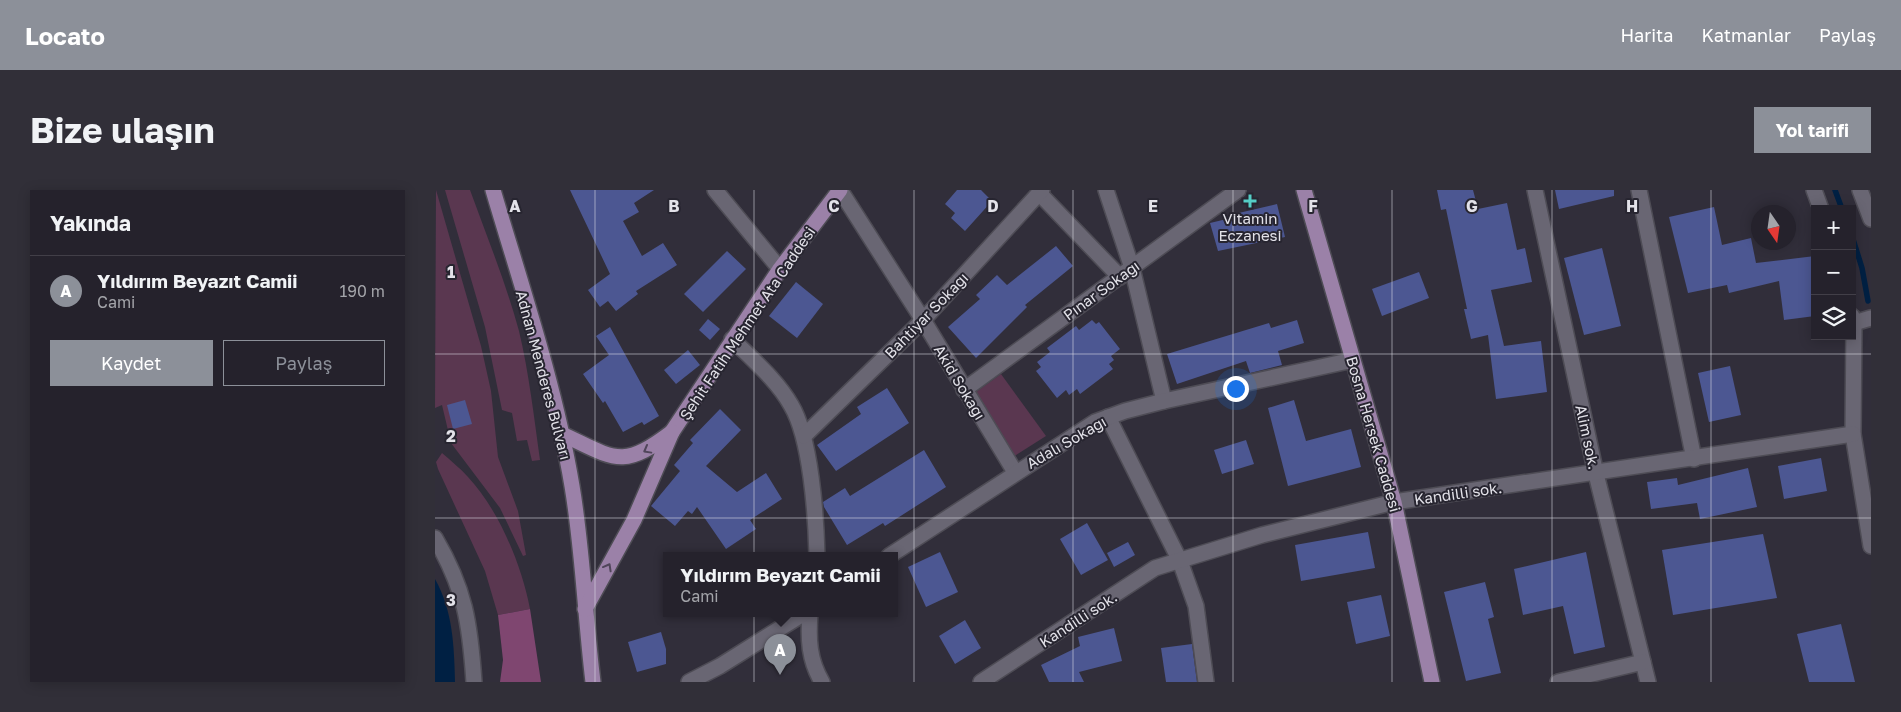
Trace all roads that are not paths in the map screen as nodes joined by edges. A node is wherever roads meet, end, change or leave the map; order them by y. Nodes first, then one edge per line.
1 (493, 190) edge
2 (715, 190) edge
3 (840, 190) edge
4 (1106, 190) edge
5 (1238, 190) edge
6 (1304, 190) edge
7 (1535, 190) edge
8 (1639, 190) edge
9 (1814, 190) edge
10 (1860, 190) edge
11 (1041, 192) edge
12 (1820, 205) edge
13 (1871, 219) edge
14 (780, 269) junction
15 (1126, 273) junction
16 (1871, 318) edge
17 (923, 320) junction
18 (1856, 320) edge
19 (732, 338) junction
20 (1853, 340) edge
21 (1353, 360) junction
22 (964, 390) junction
23 (1164, 401) junction
24 (1108, 417) junction
25 (672, 432) junction
26 (562, 434) junction
27 (1853, 434) junction
28 (804, 436) junction
29 (1694, 458) junction
30 (1015, 472) junction
31 (1596, 474) junction
32 (1395, 502) junction
33 (435, 538) edge
34 (1871, 546) edge
35 (817, 552) edge
36 (895, 552) edge
37 (1180, 561) junction
38 (585, 609) junction
39 (798, 617) edge
40 (810, 617) edge
41 (1643, 662) junction
42 (474, 682) edge
43 (593, 682) edge
44 (689, 682) edge
45 (822, 682) edge
46 (981, 682) edge
47 (1206, 682) edge
48 (1432, 682) edge
49 (1558, 682) edge
50 (1648, 682) edge

1 - 26 main road, Adnan Menderes Bulvarı
2 - 14 street
3 - 14 main road, Şehit Fatih Mehmet Ata Caddesi
3 - 17 street, Akid Sokağı
4 - 15 street
5 - 15 street, Pınar Sokağı
6 - 21 main road, Bosna Hersek Caddesi
7 - 31 street, Alim sok.
8 - 29 street
9 - 12 street
10 - 13 street
11 - 15 street
11 - 17 street, Bahtiyar Sokağı
14 - 19 main road, Şehit Fatih Mehmet Ata Caddesi
15 - 22 street, Pınar Sokağı
15 - 23 street
16 - 18 street
17 - 22 street, Akid Sokağı
17 - 28 street, Bahtiyar Sokağı
19 - 25 main road, Şehit Fatih Mehmet Ata Caddesi
19 - 28 street
20 - 27 street
21 - 23 street, Adalı Sokağı
21 - 32 main road, Bosna Hersek Caddesi
22 - 30 street, Akid Sokağı
23 - 24 street, Adalı Sokağı
24 - 30 street, Adalı Sokağı
24 - 37 street
25 -> 26 main road, Şehit Fatih Mehmet Ata Caddesi
38 -> 25 main road, Şehit Fatih Mehmet Ata Caddesi
26 - 38 main road, Adnan Menderes Bulvarı
27 - 29 street, Kandilli sok.
27 - 34 street
28 - 35 street
29 - 31 street, Kandilli sok.
30 - 36 street, Adalı Sokağı
31 - 32 street, Kandilli sok.
31 - 41 street, Alim sok.
32 - 37 street, Kandilli sok.
32 - 48 main road, Bosna Hersek Caddesi
33 - 42 street
37 - 46 street, Kandilli sok.
37 - 47 street
38 - 43 main road, Adnan Menderes Bulvarı
39 - 44 street
40 - 45 street
41 - 49 street
41 - 50 street, Alim sok.

